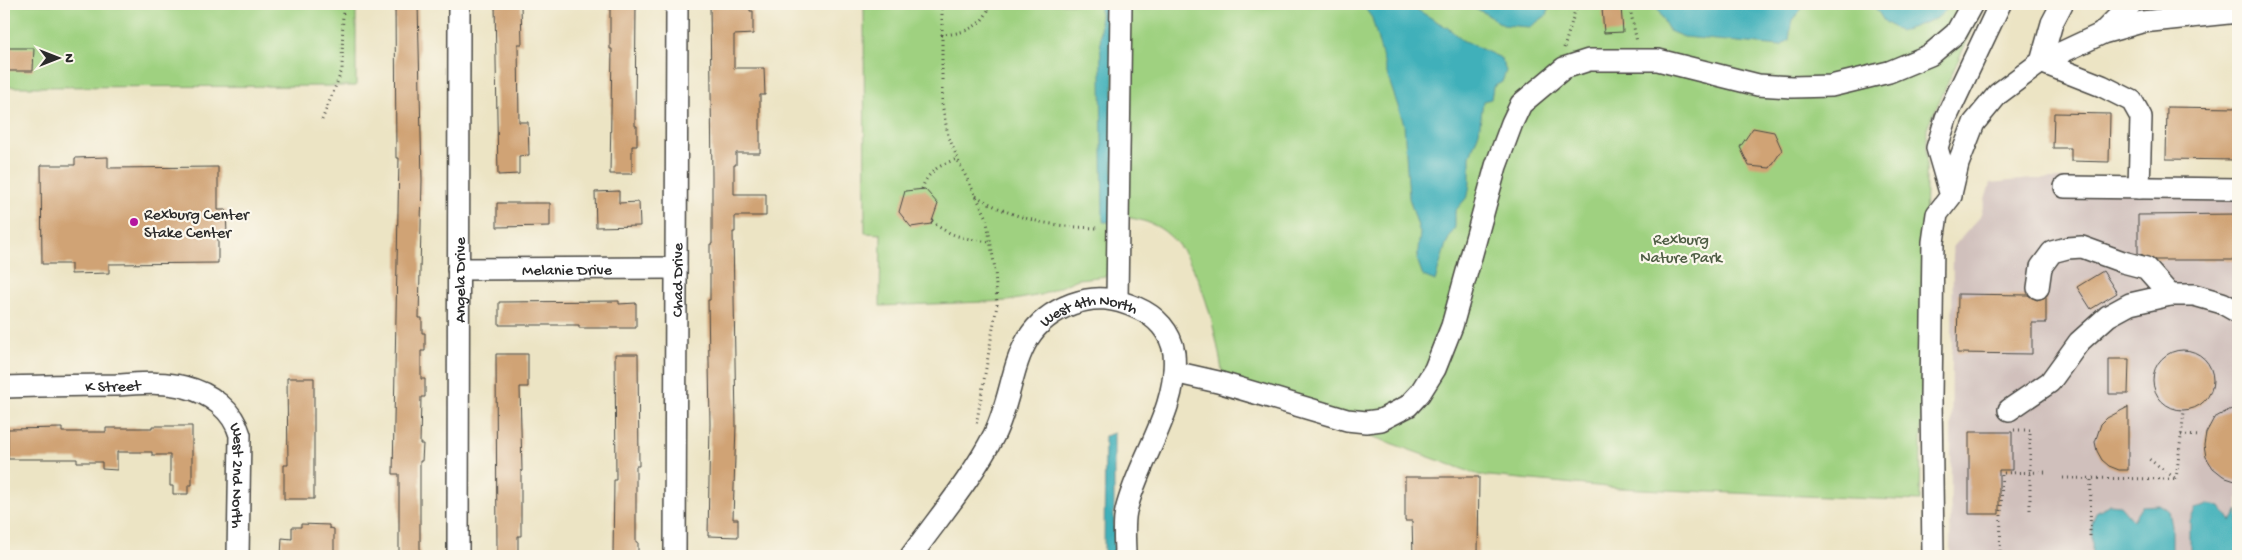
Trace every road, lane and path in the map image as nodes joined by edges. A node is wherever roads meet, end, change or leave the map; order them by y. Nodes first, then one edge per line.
1 (343, 4) edge
2 (459, 4) edge
3 (677, 4) edge
4 (942, 4) edge
5 (990, 4) edge
6 (1121, 4) edge
7 (1578, 4) edge
8 (1629, 4) edge
9 (1972, 4) edge
10 (2000, 4) edge
11 (2062, 4) edge
12 (2131, 4) edge
13 (2238, 12) edge
14 (2103, 33) junction
15 (940, 35) junction
16 (1640, 60) junction
17 (2041, 62) junction
18 (1560, 71) junction
19 (322, 120) dead end
20 (957, 159) junction
21 (2065, 187) dead end
22 (2139, 188) junction
23 (922, 189) dead end
24 (2238, 189) edge
25 (976, 195) junction
26 (1951, 196) junction
27 (932, 221) dead end
28 (1117, 228) junction
29 (990, 242) junction
30 (676, 268) junction
31 (458, 269) junction
32 (2038, 288) dead end
33 (2170, 295) junction
34 (1117, 300) junction
35 (2238, 312) edge
36 (1174, 372) junction
37 (4, 387) edge
38 (218, 403) joint
39 (2184, 412) dead end
40 (2011, 420) joint
41 (975, 430) dead end
42 (2181, 435) junction
43 (2201, 436) dead end
44 (2148, 459) dead end
45 (2029, 472) junction
46 (2046, 472) dead end
47 (2063, 478) dead end
48 (2091, 478) junction
49 (2176, 479) junction
50 (2030, 516) dead end
51 (2090, 536) dead end
52 (238, 556) edge
53 (458, 556) edge
54 (675, 556) edge
55 (911, 556) edge
56 (1125, 556) edge
57 (1933, 556) edge
58 (2000, 556) edge

1 - 19 path
2 - 31 street, Angela Drive
3 - 30 street, Chad Drive
4 - 15 path
5 - 15 path
6 - 28 street
7 - 18 path
8 - 16 path
9 - 16 street
10 - 26 street
11 - 17 street
12 - 14 street
13 - 14 street
14 - 17 street
15 - 20 path
16 - 18 street
17 - 22 street
17 - 26 street
18 - 36 street
20 - 23 path
20 - 25 path
21 - 22 street
22 - 24 street
25 - 28 path
25 - 29 path
26 - 57 street
27 - 29 path
28 - 34 street
29 - 41 path
30 - 31 street, Melanie Drive
30 - 54 street, Chad Drive
31 - 53 street, Angela Drive
32 - 33 street
33 - 35 street
33 - 40 street
34 - 36 street, West 4th North
34 - 55 street, West 4th North
36 - 56 street, West 4th North
37 - 38 street, K Street
38 - 52 street, West 2nd North
39 - 42 path
40 - 45 path
42 - 43 path
42 - 49 path
44 - 49 path
45 - 46 path
45 - 50 path
45 - 58 path
47 - 48 path
48 - 49 path
48 - 51 path

